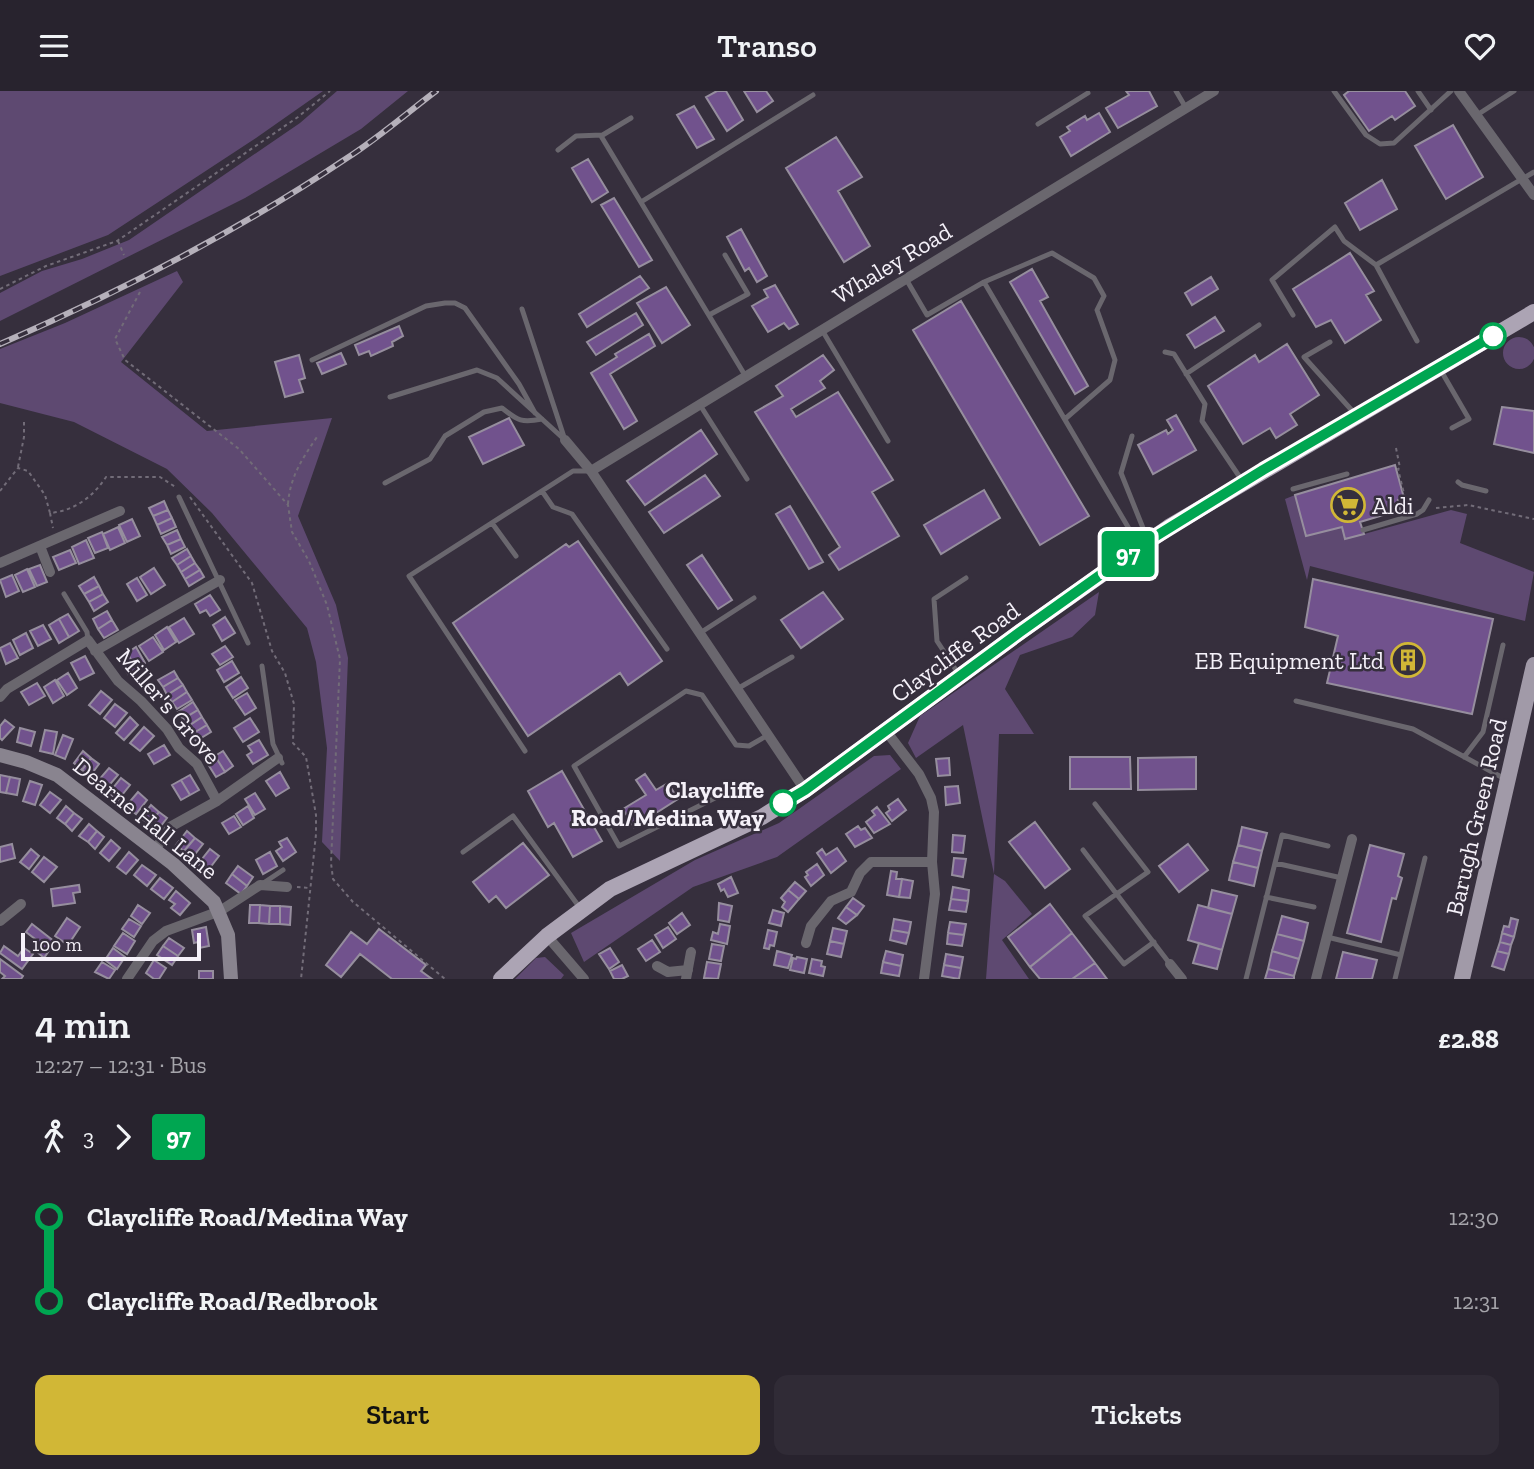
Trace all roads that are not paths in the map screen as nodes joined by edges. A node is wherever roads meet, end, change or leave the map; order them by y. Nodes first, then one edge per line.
1 (1176, 91) edge
2 (1214, 91) edge
3 (1334, 91) edge
4 (1418, 91) edge
5 (1451, 91) edge
6 (1459, 91) edge
7 (1514, 91) edge
8 (1089, 92) edge
9 (813, 95) dead end
10 (1186, 108) junction
11 (1431, 110) junction
12 (1476, 115) junction
13 (631, 118) dead end
14 (1038, 124) dead end
15 (601, 136) junction
16 (558, 149) dead end
17 (1534, 172) edge
18 (1522, 179) junction
19 (1534, 195) edge
20 (641, 202) junction
21 (725, 255) dead end
22 (1376, 265) junction
23 (906, 279) junction
24 (984, 282) junction
25 (522, 309) dead end
26 (1534, 314) edge
27 (709, 315) junction
28 (1293, 315) dead end
29 (1259, 325) dead end
30 (822, 330) junction
31 (1417, 341) dead end
32 (1330, 342) dead end
33 (1165, 352) dead end
34 (312, 360) dead end
35 (1439, 366) junction
36 (1186, 374) junction
37 (746, 377) junction
38 (390, 397) dead end
39 (700, 405) junction
40 (535, 412) junction
41 (1356, 415) junction
42 (542, 419) junction
43 (1065, 419) junction
44 (1452, 428) dead end
45 (1132, 436) dead end
46 (565, 440) junction
47 (888, 441) dead end
48 (591, 471) junction
49 (1346, 474) dead end
50 (747, 479) dead end
51 (1243, 482) junction
52 (1458, 482) dead end
53 (384, 483) dead end
54 (1293, 489) dead end
55 (542, 491) junction
56 (1486, 491) dead end
57 (179, 497) dead end
58 (1428, 503) road end
59 (120, 510) dead end
60 (492, 523) junction
61 (1363, 530) dead end
62 (1144, 544) junction
63 (40, 545) junction
64 (516, 556) dead end
65 (0, 563) edge
66 (50, 572) dead end
67 (966, 579) dead end
68 (220, 580) junction
69 (64, 594) dead end
70 (754, 599) dead end
71 (700, 633) junction
72 (88, 640) junction
73 (248, 643) dead end
74 (1503, 645) dead end
75 (667, 649) dead end
76 (95, 651) junction
77 (792, 657) dead end
78 (262, 666) dead end
79 (1534, 666) edge
80 (960, 676) junction
81 (737, 689) junction
82 (0, 697) edge
83 (1296, 701) dead end
84 (886, 731) junction
85 (768, 735) junction
86 (525, 751) dead end
87 (0, 755) edge
88 (1464, 757) junction
89 (280, 760) joint
90 (1508, 781) junction
91 (805, 790) junction
92 (719, 796) dead end
93 (217, 801) junction
94 (1095, 804) dead end
95 (1352, 839) dead end
96 (1328, 846) dead end
97 (155, 850) junction
98 (1083, 850) dead end
99 (463, 852) dead end
100 (1425, 858) dead end
101 (932, 862) junction
102 (1275, 863) junction
103 (283, 870) dead end
104 (1342, 878) junction
105 (260, 885) junction
106 (286, 887) dead end
107 (1117, 893) junction
108 (1266, 897) junction
109 (21, 904) dead end
110 (1314, 907) dead end
111 (582, 910) junction
112 (220, 911) junction
113 (0, 921) edge
114 (547, 936) junction
115 (1327, 937) junction
116 (1154, 942) junction
117 (806, 943) dead end
118 (691, 952) dead end
119 (1401, 955) junction
120 (1170, 964) joint
121 (657, 966) dead end
122 (687, 975) edge
123 (127, 979) edge
124 (231, 979) edge
125 (501, 979) edge
126 (584, 979) edge
127 (924, 979) edge
128 (1182, 979) edge
129 (1246, 979) edge
130 (1316, 979) edge
131 (1395, 979) edge
132 (1462, 979) edge

1 - 10 lane
2 - 10 street, Whaley Road
3 - 11 lane
4 - 11 lane
5 - 11 lane
6 - 12 street
7 - 12 lane
8 - 14 lane
9 - 20 lane
10 - 23 street, Whaley Road
12 - 18 street
13 - 15 lane
15 - 16 lane
15 - 20 lane
17 - 18 lane
18 - 19 street
18 - 22 lane
20 - 27 lane
21 - 27 lane
22 - 28 lane
22 - 31 lane
23 - 24 lane
23 - 30 street, Whaley Road
24 - 43 lane
24 - 43 lane
25 - 46 lane
26 - 35 highway, Claycliffe Road
27 - 37 lane
29 - 36 lane
30 - 37 street, Whaley Road
30 - 47 lane
32 - 41 lane
33 - 36 lane
34 - 40 lane
35 - 41 highway, Claycliffe Road
35 - 44 lane
36 - 51 lane
37 - 39 street, Whaley Road
38 - 40 lane
39 - 48 street, Whaley Road
39 - 50 lane
40 - 42 lane
41 - 51 highway, Claycliffe Road
42 - 46 lane
42 - 53 lane
43 - 62 lane
45 - 62 lane
46 - 48 street
48 - 55 lane
48 - 71 street
49 - 54 lane
51 - 62 highway, Claycliffe Road
52 - 56 lane
55 - 60 lane
55 - 75 lane
57 - 68 lane
58 - 61 lane
59 - 63 street
60 - 64 lane
60 - 86 lane
62 - 80 highway, Claycliffe Road
63 - 65 street
63 - 66 street
67 - 80 lane
68 - 73 lane
68 - 76 street
69 - 72 lane, Miller's Grove
70 - 71 lane
71 - 81 street
72 - 76 street, Miller's Grove
72 - 82 street, Miller's Grove
74 - 88 lane
76 - 93 street, Miller's Grove
77 - 81 lane
78 - 89 lane, Miller's Grove
79 - 90 main road, Barugh Green Road
80 - 84 highway, Claycliffe Road
81 - 85 street
83 - 88 lane
84 - 91 highway, Claycliffe Road
84 - 101 street
85 - 91 street
85 - 92 lane
87 - 97 main road, Dearne Hall Lane
88 - 90 lane
89 - 93 street, Miller's Grove
90 - 132 main road, Barugh Green Road
91 - 111 highway, Claycliffe Road
93 - 97 street, Miller's Grove
94 - 107 lane
95 - 104 street
96 - 102 lane
97 - 112 main road, Dearne Hall Lane
98 - 107 lane
99 - 111 lane
100 - 119 lane
101 - 117 street
101 - 127 street
102 - 104 lane
102 - 108 lane
103 - 105 lane, Dearne Hall Lane
104 - 115 street
105 - 106 street
105 - 112 street, Dearne Hall Lane
107 - 116 lane
107 - 116 lane
108 - 110 lane
108 - 129 lane
109 - 113 street
111 - 114 highway, Claycliffe Road
112 - 123 street
112 - 124 main road, Dearne Hall Lane
114 - 125 highway, Claycliffe Road
114 - 126 street
115 - 119 lane
115 - 130 street
116 - 120 lane
118 - 122 street
119 - 131 lane
120 - 128 street
121 - 122 street

